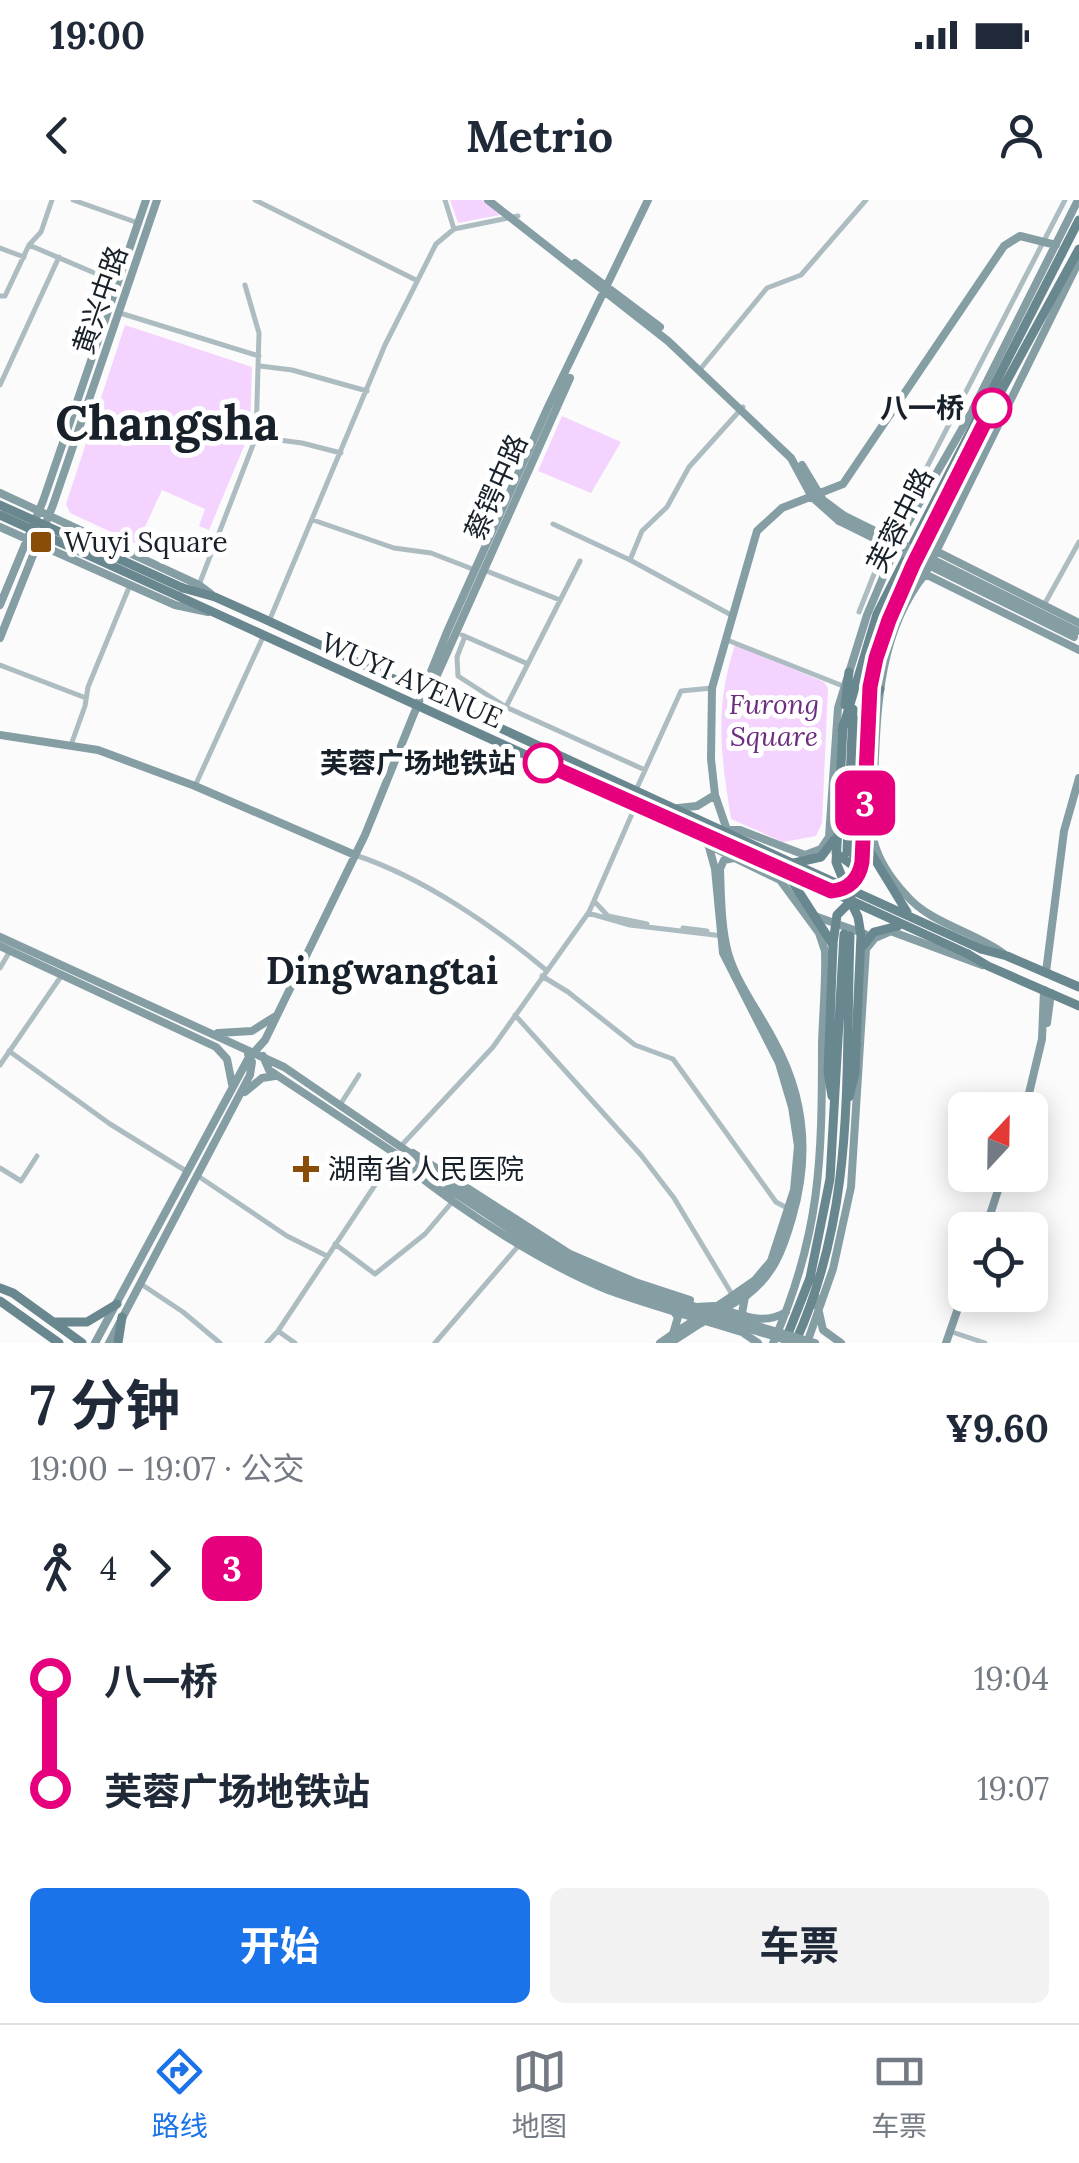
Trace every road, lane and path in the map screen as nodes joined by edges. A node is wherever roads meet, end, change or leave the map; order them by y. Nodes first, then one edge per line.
1 (52, 200) edge
2 (73, 200) edge
3 (146, 200) edge
4 (158, 200) edge
5 (255, 200) edge
6 (445, 200) edge
7 (492, 200) edge
8 (651, 200) edge
9 (866, 200) edge
10 (1065, 200) edge
11 (1078, 200) edge
12 (516, 217) junction
13 (1079, 220) edge
14 (138, 223) junction
15 (454, 229) junction
16 (1043, 242) junction
17 (29, 245) junction
18 (1060, 247) junction
19 (0, 248) edge
20 (1079, 249) edge
21 (24, 256) junction
22 (59, 257) junction
23 (1079, 261) edge
24 (416, 280) junction
25 (118, 283) junction
26 (245, 285) dead end
27 (607, 289) junction
28 (2, 296) edge
29 (120, 314) junction
30 (0, 355) edge
31 (259, 356) junction
32 (10, 359) junction
33 (260, 366) junction
34 (702, 367) junction
35 (0, 385) edge
36 (367, 391) junction
37 (742, 408) junction
38 (256, 437) junction
39 (341, 453) junction
40 (0, 492) edge
41 (815, 496) junction
42 (0, 504) edge
43 (40, 510) junction
44 (49, 514) junction
45 (0, 515) edge
46 (313, 520) junction
47 (553, 524) dead end
48 (0, 527) edge
49 (28, 540) junction
50 (1079, 542) edge
51 (38, 544) junction
52 (936, 551) junction
53 (630, 560) junction
54 (580, 561) dead end
55 (479, 570) junction
56 (925, 574) junction
57 (130, 585) junction
58 (199, 585) junction
59 (180, 592) junction
60 (215, 597) junction
61 (560, 600) junction
62 (0, 604) edge
63 (1044, 605) junction
64 (208, 612) junction
65 (859, 612) dead end
66 (734, 616) junction
67 (269, 622) junction
68 (1078, 633) edge
69 (460, 634) junction
70 (262, 637) junction
71 (0, 638) edge
72 (727, 640) junction
73 (1079, 650) edge
74 (528, 664) junction
75 (0, 665) edge
76 (848, 672) junction
77 (433, 674) junction
78 (407, 684) junction
79 (842, 686) junction
80 (855, 686) junction
81 (712, 688) junction
82 (875, 688) junction
83 (420, 697) junction
84 (86, 698) junction
85 (400, 698) junction
86 (444, 702) junction
87 (506, 707) junction
88 (407, 726) junction
89 (842, 731) junction
90 (0, 735) edge
91 (71, 745) junction
92 (645, 770) junction
93 (1079, 778) edge
94 (195, 786) junction
95 (636, 790) junction
96 (716, 795) junction
97 (636, 804) junction
98 (678, 808) junction
99 (838, 828) junction
100 (727, 830) junction
101 (700, 835) junction
102 (863, 835) junction
103 (708, 846) junction
104 (822, 848) junction
105 (835, 851) junction
106 (736, 854) junction
107 (355, 855) junction
108 (805, 855) junction
109 (854, 856) junction
110 (792, 863) junction
111 (778, 867) junction
112 (892, 877) junction
113 (840, 889) junction
114 (790, 894) junction
115 (906, 896) junction
116 (871, 899) junction
117 (595, 901) junction
118 (854, 902) junction
119 (804, 911) junction
120 (588, 913) junction
121 (910, 922) junction
122 (834, 928) junction
123 (892, 932) junction
124 (722, 934) junction
125 (852, 935) junction
126 (0, 938) edge
127 (876, 938) junction
128 (0, 946) edge
129 (833, 946) junction
130 (10, 951) junction
131 (858, 954) junction
132 (1006, 956) junction
133 (988, 966) junction
134 (0, 968) edge
135 (1046, 972) junction
136 (544, 973) junction
137 (62, 976) junction
138 (1079, 988) edge
139 (1048, 992) junction
140 (1079, 1006) edge
141 (278, 1014) junction
142 (514, 1015) junction
143 (209, 1033) junction
144 (266, 1040) junction
145 (826, 1042) junction
146 (859, 1045) junction
147 (9, 1051) junction
148 (251, 1055) junction
149 (263, 1057) junction
150 (0, 1064) edge
151 (359, 1075) dead end
152 (280, 1078) junction
153 (232, 1090) junction
154 (1031, 1092) edge
155 (238, 1098) junction
156 (833, 1104) junction
157 (340, 1105) junction
158 (847, 1105) junction
159 (398, 1151) junction
160 (37, 1156) dead end
161 (0, 1168) edge
162 (193, 1175) junction
163 (441, 1181) junction
164 (454, 1200) junction
165 (789, 1209) junction
166 (335, 1244) junction
167 (520, 1244) junction
168 (327, 1256) junction
169 (141, 1284) junction
170 (0, 1286) edge
171 (747, 1295) junction
172 (809, 1295) junction
173 (733, 1296) junction
174 (0, 1301) edge
175 (722, 1303) junction
176 (116, 1304) junction
177 (668, 1304) junction
178 (695, 1307) junction
179 (786, 1312) junction
180 (959, 1312) edge
181 (961, 1312) edge
182 (818, 1314) junction
183 (710, 1317) junction
184 (122, 1318) junction
185 (53, 1321) junction
186 (755, 1325) junction
187 (278, 1332) junction
188 (955, 1333) junction
189 (672, 1338) edge
190 (56, 1343) edge
191 (82, 1343) edge
192 (95, 1343) edge
193 (108, 1343) edge
194 (118, 1343) edge
195 (220, 1343) edge
196 (267, 1343) edge
197 (295, 1343) edge
198 (435, 1343) edge
199 (660, 1343) edge
200 (758, 1343) edge
201 (773, 1343) edge
202 (784, 1343) edge
203 (796, 1343) edge
204 (807, 1343) edge
205 (815, 1343) edge
206 (841, 1343) edge
207 (948, 1343) edge
208 (986, 1343) edge

1 - 17 street
2 - 14 street
3 - 14 main road, 黄兴中路
4 - 29 main road, 黄兴中路
5 - 24 street
6 - 15 street
7 - 12 main road
8 - 27 main road, 蔡锷中路
9 - 34 street
10 - 16 street
11 - 18 main road
12 - 15 street
12 - 27 main road
13 - 18 main road, 芙蓉中路
14 - 25 main road, 黄兴中路
15 - 24 street
16 - 18 main road
16 - 41 main road
16 - 65 street
17 - 21 street
17 - 22 street
18 - 76 main road
18 - 80 main road, 芙蓉中路
19 - 21 street
20 - 82 main road, 芙蓉中路
21 - 28 street
22 - 25 street
22 - 32 street
23 - 52 main road
24 - 36 street
25 - 43 main road, 黄兴中路
26 - 31 street
27 - 34 main road
27 - 37 main road
27 - 55 main road, 蔡锷中路
29 - 31 street
29 - 44 main road, 黄兴中路
30 - 32 street
31 - 33 street
32 - 35 street
33 - 36 street
33 - 38 street
34 - 37 main road
36 - 39 street
37 - 41 main road
37 - 53 street
38 - 39 street
38 - 58 street
39 - 46 street
40 - 43 main road
41 - 66 main road
41 - 68 main road, bridge
42 - 59 main road, WUYI AVENUE, bridge
43 - 44 main road
43 - 49 main road, 黄兴中路
44 - 51 main road, 黄兴中路
44 - 58 main road
45 - 59 main road, WUYI AVENUE, bridge
46 - 55 street
46 - 67 street
47 - 53 street
48 - 49 main road
49 - 51 main road
49 - 62 main road, 黄兴中路
50 - 63 street
51 - 57 main road
51 - 71 main road, 黄兴中路
52 - 56 main road
52 - 63 main road
53 - 66 street
54 - 61 street
55 - 61 street
55 - 69 main road, 蔡锷中路
55 - 77 main road, 蔡锷中路
56 - 73 main road
56 - 82 main road
57 - 64 main road
57 - 84 street
58 - 60 main road
59 - 60 main road, WUYI AVENUE
59 - 64 main road, WUYI AVENUE
60 - 67 main road, WUYI AVENUE
61 - 74 street
63 - 68 main road
64 - 70 main road, WUYI AVENUE
66 - 72 main road
67 - 78 main road, WUYI AVENUE
69 - 74 street
69 - 77 main road, 蔡锷中路
69 - 87 street
70 - 85 main road, WUYI AVENUE
70 - 94 street
72 - 79 street
72 - 81 main road
74 - 87 street
75 - 84 street
76 - 79 main road
76 - 89 main road
77 - 78 main road
77 - 83 main road, 蔡锷中路
77 - 86 main road
78 - 83 main road, WUYI AVENUE
79 - 104 main road
80 - 89 main road
80 - 109 main road
81 - 92 street
81 - 96 main road
82 - 102 main road, bridge
82 - 109 main road, 芙蓉中路
82 - 112 main road
83 - 85 main road, WUYI AVENUE
83 - 86 main road, WUYI AVENUE
83 - 88 main road, 蔡锷中路
83 - 97 main road, WUYI AVENUE
84 - 91 street
85 - 88 main road
86 - 95 main road, WUYI AVENUE
87 - 92 street
88 - 107 main road, 蔡锷中路
89 - 99 main road
90 - 91 main road
91 - 94 main road
92 - 95 street
93 - 135 main road
94 - 107 main road
95 - 98 main road, WUYI AVENUE
96 - 98 main road
96 - 100 main road
97 - 101 main road, WUYI AVENUE
97 - 117 street
98 - 100 main road, WUYI AVENUE
99 - 105 main road, bridge
99 - 110 main road, bridge
100 - 108 main road
100 - 110 main road, WUYI AVENUE
101 - 103 main road
101 - 106 main road, WUYI AVENUE
102 - 109 main road, bridge
102 - 121 main road, bridge
103 - 106 main road
103 - 124 main road
104 - 108 main road
104 - 112 main road
105 - 109 main road, bridge
105 - 113 main road, bridge
106 - 111 main road, WUYI AVENUE, bridge
106 - 114 main road
106 - 124 main road
107 - 136 street
107 - 141 main road, 蔡锷中路
108 - 114 main road
109 - 113 main road, bridge
110 - 113 main road, WUYI AVENUE, bridge
111 - 113 main road, WUYI AVENUE, bridge
111 - 129 main road, bridge
112 - 115 main road
113 - 116 main road, WUYI AVENUE, bridge
113 - 118 main road, bridge
114 - 119 main road
115 - 123 main road
115 - 132 main road
116 - 118 main road, bridge
116 - 121 main road, WUYI AVENUE, bridge
117 - 120 street
117 - 124 street
118 - 121 main road, WUYI AVENUE, bridge
118 - 122 main road, bridge
118 - 125 main road, bridge
119 - 127 main road
119 - 145 main road
120 - 124 street
120 - 136 street
121 - 131 main road, bridge
121 - 132 main road, WUYI AVENUE, bridge
121 - 133 main road, WUYI AVENUE, bridge
122 - 125 main road, bridge
122 - 129 main road, bridge
123 - 127 main road
123 - 133 main road
124 - 165 main road
124 - 171 main road
125 - 131 main road, bridge
125 - 156 main road
125 - 158 main road
126 - 143 main road
127 - 146 main road
128 - 130 main road
129 - 145 main road
130 - 134 street
130 - 137 main road
131 - 146 main road, bridge
132 - 135 main road, WUYI AVENUE
133 - 139 main road, WUYI AVENUE
135 - 138 main road, WUYI AVENUE
136 - 142 street
136 - 165 street
137 - 147 street
137 - 153 main road
139 - 140 main road, WUYI AVENUE
139 - 154 main road
141 - 143 main road
141 - 144 main road, 蔡锷中路
142 - 159 street
142 - 173 street
143 - 148 main road
144 - 148 main road, 蔡锷中路
144 - 149 main road
145 - 156 main road
145 - 179 main road
146 - 158 main road
146 - 182 main road
147 - 150 street
147 - 162 street
148 - 149 main road
148 - 153 main road
148 - 155 main road
149 - 152 main road
149 - 157 main road
151 - 157 street
152 - 155 main road
152 - 159 main road
153 - 162 main road
155 - 162 main road
156 - 172 main road
157 - 159 main road
158 - 172 main road
159 - 163 main road
159 - 164 main road
159 - 166 street
159 - 179 main road
160 - 161 street
162 - 168 street
162 - 169 main road
162 - 176 main road
163 - 177 main road
163 - 178 main road
164 - 166 street
164 - 167 main road
165 - 173 main road
166 - 168 street
167 - 198 street
167 - 200 main road
168 - 187 street
169 - 184 main road
169 - 195 street
170 - 185 main road
171 - 183 main road, bridge
171 - 186 main road, bridge
172 - 179 main road
172 - 182 main road
172 - 202 main road
172 - 203 main road
173 - 175 main road
174 - 190 main road
175 - 178 main road, bridge
175 - 183 main road, bridge
176 - 185 main road
176 - 192 main road
177 - 183 main road, bridge
177 - 189 main road, bridge
178 - 183 main road, bridge
179 - 201 main road
180 - 207 main road
181 - 188 main road
182 - 204 main road
182 - 206 main road
183 - 186 main road, bridge
183 - 189 main road
183 - 203 main road, bridge
184 - 193 main road
184 - 194 main road
185 - 191 main road
186 - 205 main road, bridge
187 - 196 street
187 - 197 street
188 - 207 main road
188 - 208 street
189 - 199 main road

